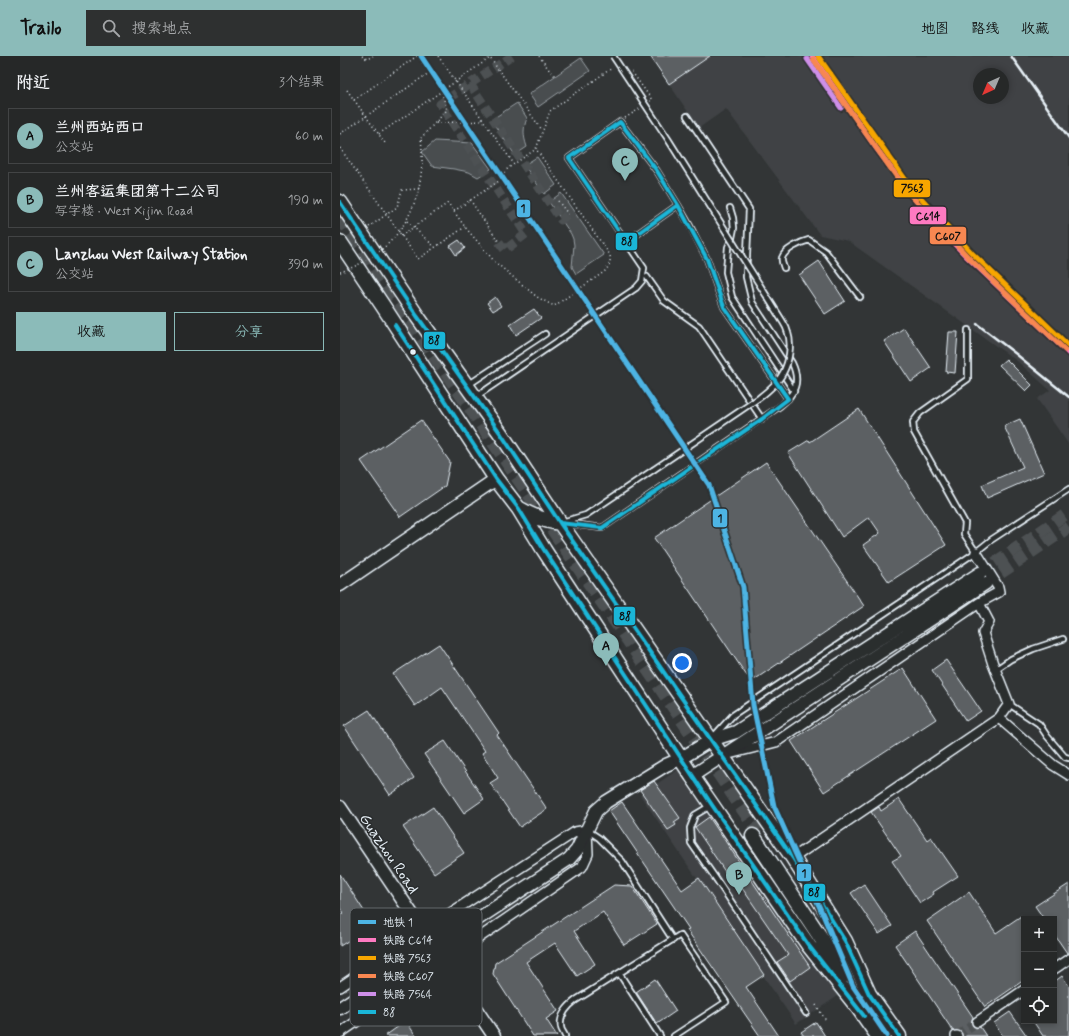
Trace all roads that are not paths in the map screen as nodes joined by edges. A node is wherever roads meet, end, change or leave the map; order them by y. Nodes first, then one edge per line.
1 (613, 56) edge
2 (687, 116) dead end
3 (340, 202) edge
4 (678, 205) junction
5 (730, 208) dead end
6 (340, 242) edge
7 (626, 242) junction
8 (784, 268) dead end
9 (647, 277) dead end
10 (860, 297) dead end
11 (968, 330) dead end
12 (545, 334) dead end
13 (794, 391) junction
14 (471, 392) junction
15 (788, 399) junction
16 (762, 418) junction
17 (496, 479) junction
18 (1069, 489) edge
19 (519, 509) junction
20 (560, 523) junction
21 (976, 552) junction
22 (340, 585) edge
23 (979, 603) junction
24 (1062, 639) dead end
25 (995, 670) junction
26 (1009, 704) junction
27 (999, 718) junction
28 (711, 740) junction
29 (722, 756) junction
30 (1069, 758) edge
31 (680, 759) junction
32 (1069, 775) edge
33 (692, 776) junction
34 (712, 806) junction
35 (340, 807) edge
36 (587, 830) junction
37 (793, 858) junction
38 (408, 908) edge
39 (457, 908) edge
40 (482, 916) edge
41 (482, 936) edge
42 (673, 940) junction
43 (1069, 959) edge
44 (1057, 967) edge
45 (619, 974) junction
46 (350, 980) edge
47 (340, 987) edge
48 (1021, 992) edge
49 (869, 994) junction
50 (350, 1001) edge
51 (340, 1008) edge
52 (859, 1009) junction
53 (806, 1013) dead end
54 (482, 1018) edge
55 (976, 1022) tunnel mouth
56 (350, 1026) edge
57 (340, 1033) edge
58 (494, 1036) edge
59 (565, 1036) edge
60 (660, 1036) edge
61 (674, 1036) edge
62 (878, 1036) edge
63 (899, 1036) edge

1 - 20 lane, bridge
2 - 13 lane
3 - 14 main road
4 - 7 lane
4 - 7 lane
4 - 15 lane
5 - 13 lane
6 - 17 main road
7 - 14 lane
8 - 10 lane
9 - 16 lane
11 - 21 lane
12 - 14 lane
13 - 15 lane
14 - 20 main road
15 - 16 lane
16 - 20 lane
17 - 19 main road
17 - 22 street
18 - 21 lane
19 - 20 main road
19 - 31 main road
20 - 28 main road
21 - 23 street
21 - 28 lane
23 - 25 street
23 - 29 street
24 - 25 lane
25 - 26 street
26 - 27 street
26 - 30 lane
27 - 32 street
27 - 37 street
28 - 29 main road
28 - 29 street
28 - 31 street
29 - 33 street
29 - 37 main road
31 - 33 main road
31 - 36 street
33 - 34 main road
34 - 52 main road
34 - 53 lane
35 - 38 street, Guazhou Road
36 - 39 street
36 - 40 street
36 - 41 street
36 - 42 lane
37 - 49 main road
42 - 45 lane
42 - 61 lane
43 - 44 street
45 - 59 lane
45 - 60 lane
46 - 47 street
48 - 55 street
49 - 52 main road
49 - 63 main road
50 - 51 street
52 - 62 main road
54 - 58 street, Guazhou Road
56 - 57 street

